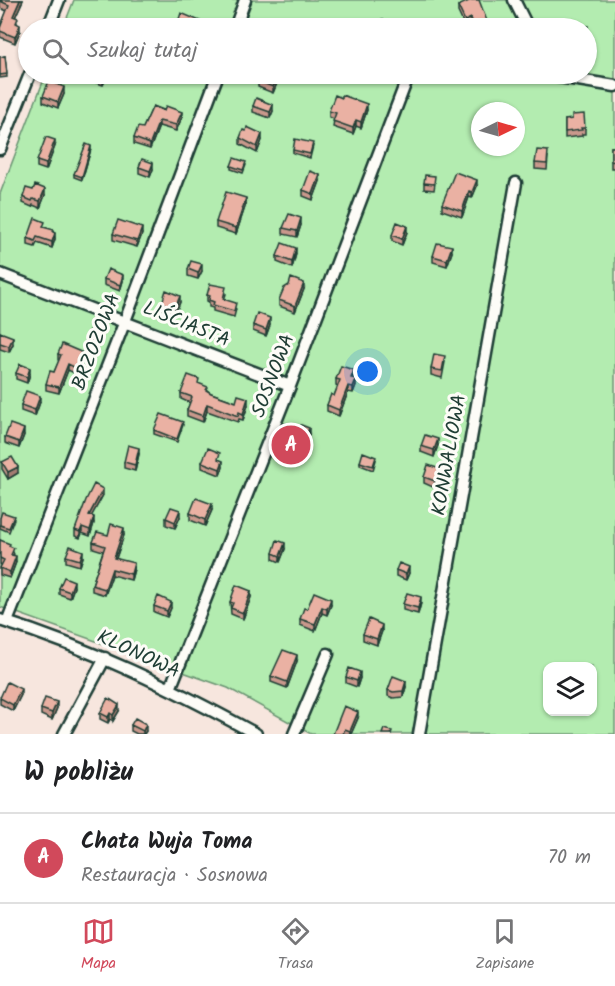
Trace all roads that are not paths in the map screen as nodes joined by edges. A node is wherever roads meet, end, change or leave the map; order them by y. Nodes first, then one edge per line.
1 (59, 0) edge
2 (245, 0) edge
3 (514, 0) edge
4 (52, 18) edge
5 (239, 18) edge
6 (523, 18) edge
7 (597, 83) edge
8 (26, 84) edge
9 (214, 84) edge
10 (405, 84) edge
11 (615, 86) edge
12 (0, 149) edge
13 (516, 183) dead end
14 (0, 274) edge
15 (125, 321) junction
16 (290, 386) junction
17 (4, 621) edge
18 (328, 654) dead end
19 (105, 658) junction
20 (170, 689) junction
21 (64, 734) edge
22 (256, 734) edge
23 (294, 734) edge
24 (419, 734) edge

1 - 4 street
2 - 5 street
3 - 6 street
7 - 11 street
8 - 12 street
9 - 15 street, BRZOZOWA
10 - 16 street, SOSNOWA
13 - 24 street, KONWALIOWA
14 - 15 street, LIŚCIASTA
15 - 16 street, LIŚCIASTA
15 - 17 street, BRZOZOWA
16 - 20 street, SOSNOWA
17 - 19 street, KLONOWA
18 - 23 street
19 - 20 street, KLONOWA
19 - 21 street
20 - 22 street, KLONOWA

